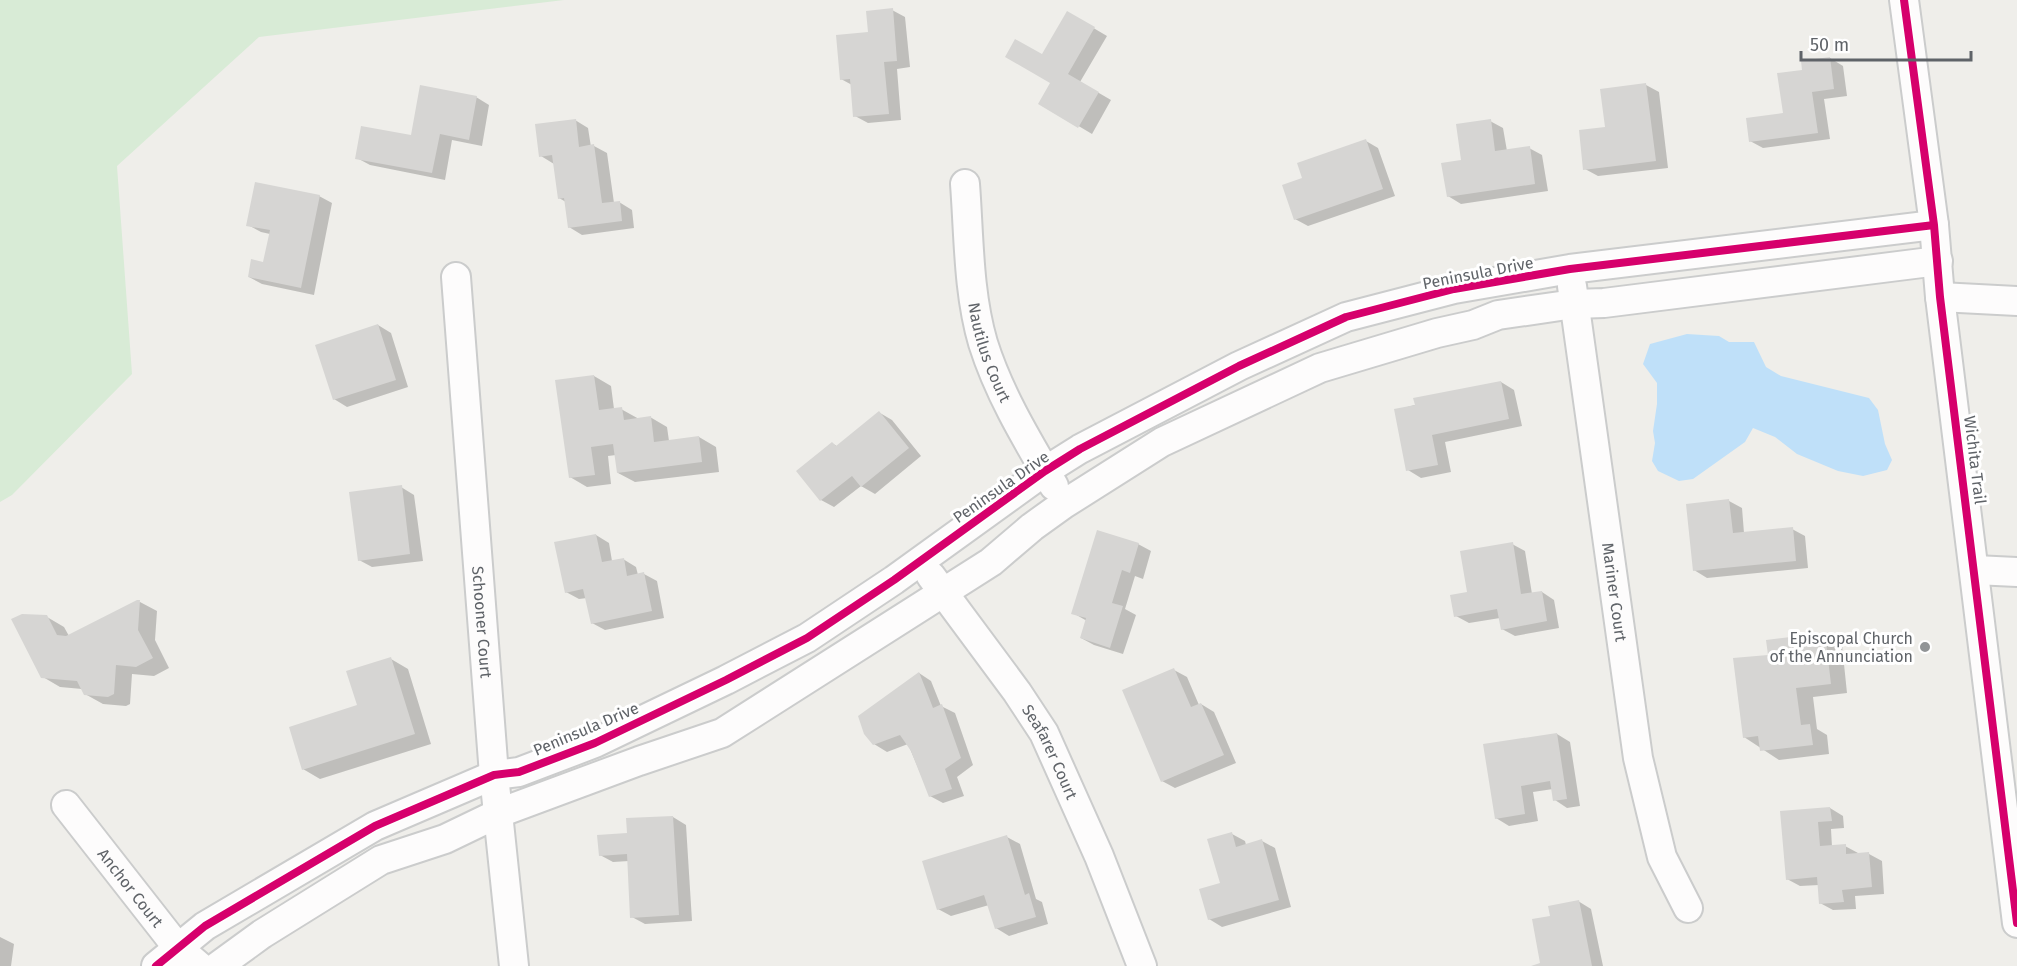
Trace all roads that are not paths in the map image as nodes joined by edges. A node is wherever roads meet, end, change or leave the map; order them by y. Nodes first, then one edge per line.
1 (1904, 0) edge
2 (965, 184) dead end
3 (1934, 225) junction
4 (1938, 261) junction
5 (1570, 269) junction
6 (456, 277) dead end
7 (1940, 297) junction
8 (2017, 301) edge
9 (1574, 304) junction
10 (1045, 471) junction
11 (1064, 504) junction
12 (919, 560) junction
13 (1975, 570) junction
14 (2017, 572) edge
15 (942, 592) junction
16 (494, 775) junction
17 (66, 805) dead end
18 (499, 813) junction
19 (1688, 908) dead end
20 (2017, 923) edge
21 (188, 957) edge
22 (156, 966) edge
23 (218, 966) edge
24 (514, 966) edge
25 (1142, 966) edge

1 - 3 street, Wichita Trail
2 - 10 street, Nautilus Court
3 - 4 street, Wichita Trail
3 - 5 street, Peninsula Drive
4 - 7 street, Wichita Trail
4 - 9 street
5 - 9 street, Mariner Court
5 - 10 street, Peninsula Drive
6 - 16 street, Schooner Court
7 - 8 street
7 - 13 street, Wichita Trail
9 - 11 street
9 - 19 street, Mariner Court
10 - 11 street, Nautilus Court
10 - 12 street, Peninsula Drive
11 - 15 street
12 - 15 street, Seafarer Court
12 - 16 street, Peninsula Drive
13 - 14 street
13 - 20 street, Wichita Trail
15 - 18 street
15 - 25 street, Seafarer Court
16 - 18 street, Schooner Court
16 - 21 street, Peninsula Drive
17 - 21 street, Anchor Court
18 - 23 street
18 - 24 street, Schooner Court
21 - 22 street, Peninsula Drive

